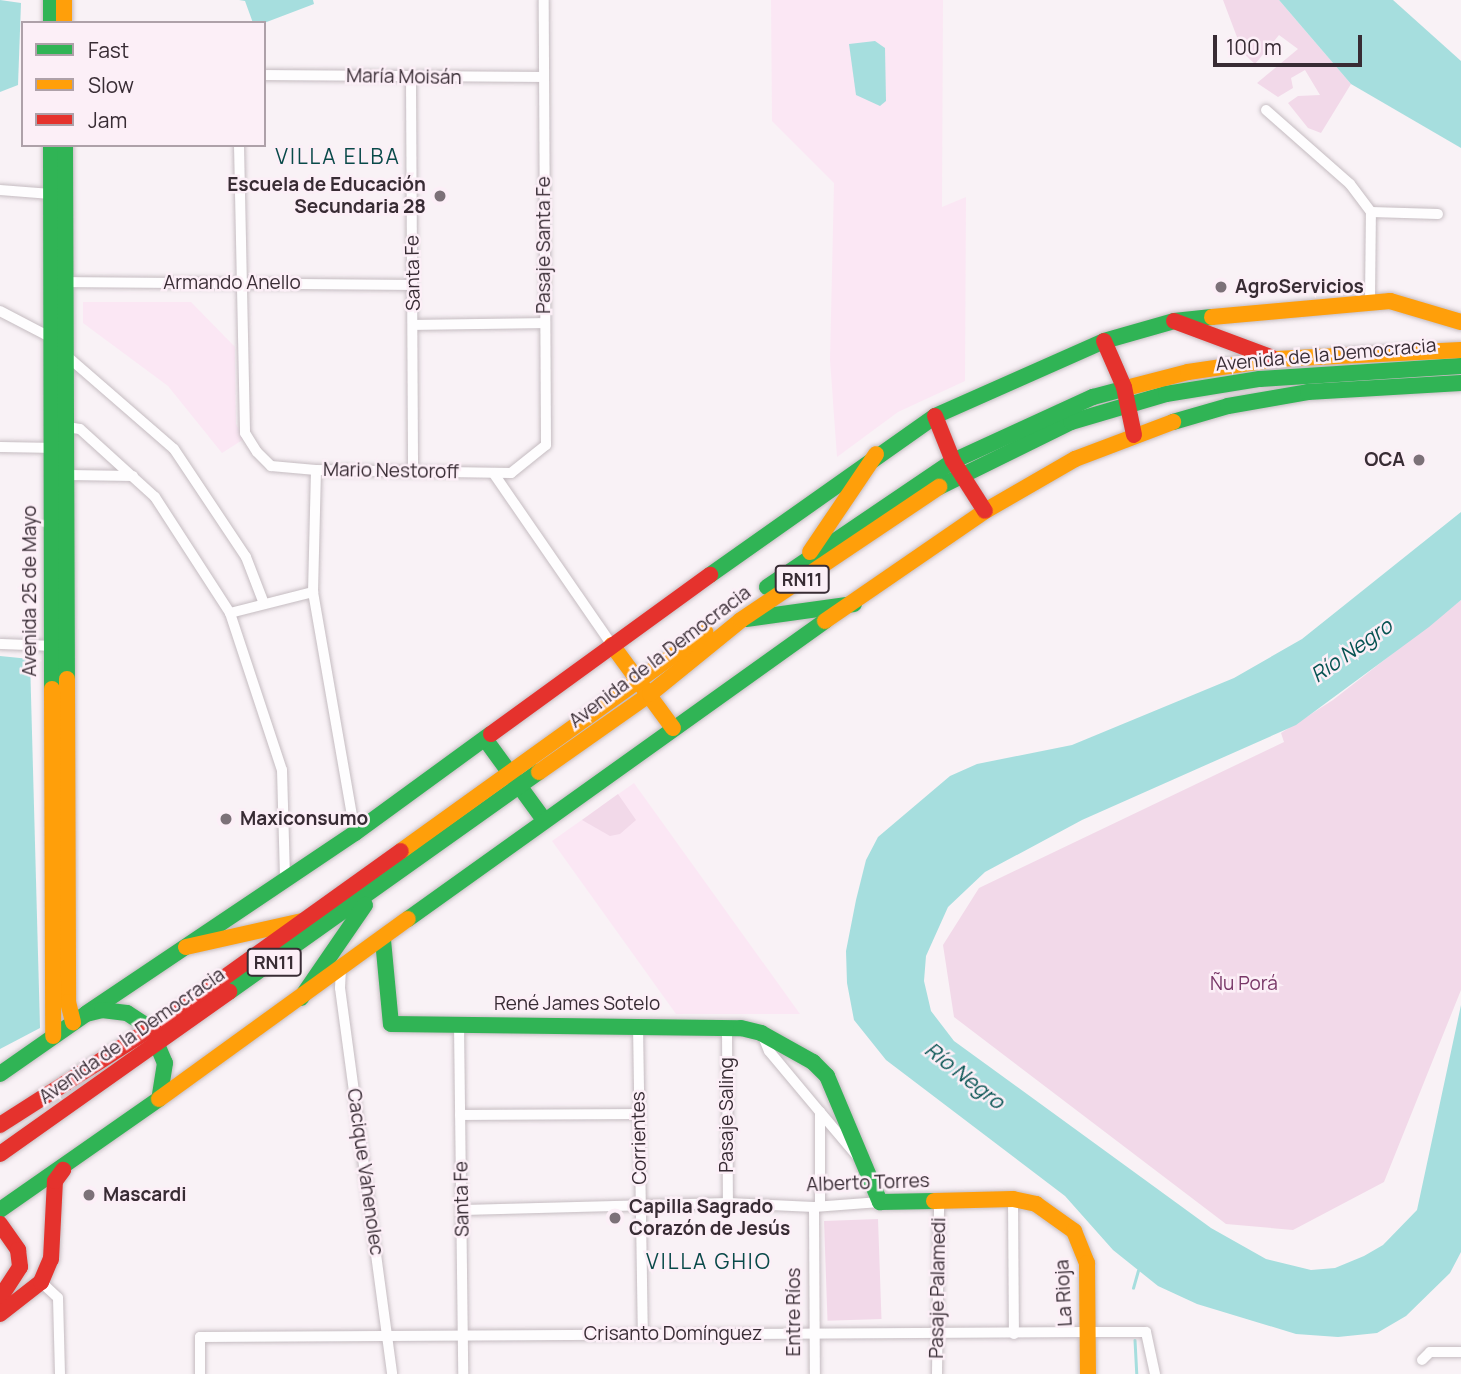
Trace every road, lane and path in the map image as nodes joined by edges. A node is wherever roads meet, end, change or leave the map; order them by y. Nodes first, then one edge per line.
1 (51, 0) edge
2 (64, 0) edge
3 (544, 0) edge
4 (51, 21) edge
5 (64, 21) edge
6 (266, 75) edge
7 (543, 77) junction
8 (411, 78) junction
9 (1266, 110) dead end
10 (51, 147) edge
11 (65, 147) edge
12 (239, 147) edge
13 (0, 190) edge
14 (51, 194) junction
15 (1371, 212) junction
16 (1438, 214) dead end
17 (60, 282) junction
18 (241, 283) junction
19 (412, 285) junction
20 (1370, 301) junction
21 (0, 311) edge
22 (1174, 321) junction
23 (1461, 322) edge
24 (544, 323) junction
25 (414, 326) junction
26 (50, 337) junction
27 (1104, 341) junction
28 (1461, 350) edge
29 (68, 357) junction
30 (1276, 359) junction
31 (1461, 366) edge
32 (1461, 383) edge
33 (1127, 395) junction
34 (935, 416) junction
35 (67, 427) junction
36 (1134, 435) junction
37 (0, 447) edge
38 (60, 448) junction
39 (876, 454) junction
40 (957, 468) junction
41 (413, 469) junction
42 (316, 470) junction
43 (511, 473) joint
44 (494, 474) junction
45 (69, 475) junction
46 (133, 476) junction
47 (985, 511) junction
48 (805, 559) junction
49 (313, 592) junction
50 (263, 601) junction
51 (854, 604) junction
52 (230, 613) junction
53 (741, 620) junction
54 (0, 644) edge
55 (612, 645) junction
56 (50, 646) junction
57 (69, 646) junction
58 (645, 687) junction
59 (673, 728) junction
60 (485, 739) junction
61 (514, 780) junction
62 (544, 820) junction
63 (355, 833) junction
64 (285, 880) junction
65 (387, 881) junction
66 (306, 920) junction
67 (383, 940) junction
68 (186, 947) junction
69 (341, 969) junction
70 (301, 999) junction
71 (80, 1018) junction
72 (459, 1025) junction
73 (638, 1025) junction
74 (727, 1027) junction
75 (150, 1028) junction
76 (761, 1033) junction
77 (53, 1036) junction
78 (160, 1043) junction
79 (0, 1074) edge
80 (159, 1099) junction
81 (820, 1112) junction
82 (638, 1114) junction
83 (460, 1115) junction
84 (0, 1125) edge
85 (0, 1154) edge
86 (864, 1164) junction
87 (65, 1167) junction
88 (1013, 1199) junction
89 (939, 1201) junction
90 (880, 1202) junction
91 (728, 1203) junction
92 (817, 1206) junction
93 (639, 1207) junction
94 (0, 1210) edge
95 (463, 1210) junction
96 (1061, 1218) joint
97 (0, 1224) edge
98 (41, 1282) junction
99 (0, 1298) edge
100 (0, 1314) edge
101 (1088, 1332) junction
102 (462, 1333) junction
103 (816, 1333) junction
104 (1014, 1334) junction
105 (643, 1335) junction
106 (937, 1335) junction
107 (388, 1337) junction
108 (1461, 1352) edge
109 (1426, 1356) dead end
110 (60, 1374) edge
111 (200, 1374) edge
112 (392, 1374) edge
113 (463, 1374) edge
114 (815, 1374) edge
115 (937, 1374) edge
116 (1088, 1374) edge
117 (1155, 1374) edge

1 - 4 main road
2 - 5 main road
3 - 7 street, Pasaje Santa Fe
6 - 8 street, María Moisán
7 - 8 street, María Moisán
7 - 24 street, Pasaje Santa Fe
8 - 19 street, Santa Fe
9 - 15 street
10 - 14 main road, Avenida 25 de Mayo
11 - 17 main road, Avenida 25 de Mayo
12 - 18 street
13 - 14 street
14 - 17 main road, Avenida 25 de Mayo
15 - 16 street
15 - 20 street
17 - 18 street, Armando Anello
17 - 26 main road, Avenida 25 de Mayo
17 - 29 main road, Avenida 25 de Mayo
18 - 19 street, Armando Anello
18 - 42 street, Mario Nestoroff
19 - 25 street, Santa Fe
20 - 22 main road, Avenida de la Democracia
20 - 23 main road, Avenida de la Democracia
21 - 26 street
22 - 27 main road, Avenida de la Democracia
22 - 30 main road
24 - 25 street
24 - 43 street, Pasaje Santa Fe
25 - 41 street, Santa Fe
26 - 38 main road, Avenida 25 de Mayo
27 - 33 main road
27 - 34 main road, Avenida de la Democracia
28 - 30 main road, Avenida de la Democracia / RN11
29 - 35 main road, Avenida 25 de Mayo
29 - 50 street
30 - 33 main road, Avenida de la Democracia / RN11
31 - 33 main road, Avenida de la Democracia / RN11
32 - 36 main road, Avenida de la Democracia / RN11
33 - 36 main road
33 - 40 main road, Avenida de la Democracia / RN11
34 - 39 main road, Avenida de la Democracia
34 - 40 main road
35 - 38 main road, Avenida 25 de Mayo
35 - 46 street
36 - 47 main road, Avenida de la Democracia / RN11
37 - 38 street
38 - 45 main road, Avenida 25 de Mayo
38 - 56 main road, Avenida 25 de Mayo
39 - 48 main road
39 - 55 main road, Avenida de la Democracia
40 - 47 main road
40 - 48 main road, Avenida de la Democracia / RN11
40 - 53 main road, Avenida de la Democracia / RN11
41 - 42 street, Mario Nestoroff
41 - 44 street, Mario Nestoroff
42 - 49 street
43 - 44 street, Mario Nestoroff
44 - 55 street
45 - 46 street
45 - 57 main road, Avenida 25 de Mayo
46 - 52 street
47 - 51 main road, Avenida de la Democracia / RN11
48 - 58 main road, Avenida de la Democracia / RN11
49 - 50 street
49 - 63 street
50 - 52 street
51 - 53 main road
51 - 59 main road, Avenida de la Democracia / RN11
52 - 64 street
53 - 58 main road, Avenida de la Democracia / RN11
54 - 56 street
55 - 58 main road
55 - 60 main road, Avenida de la Democracia
56 - 57 street
56 - 77 main road, Avenida 25 de Mayo
57 - 71 main road, Avenida 25 de Mayo
58 - 59 main road
58 - 61 main road, Avenida de la Democracia / RN11
59 - 62 main road, Avenida de la Democracia / RN11
60 - 61 main road
60 - 63 main road, Avenida de la Democracia
61 - 62 main road
61 - 65 main road, Avenida de la Democracia / RN11
61 - 66 main road, Avenida de la Democracia / RN11
62 - 67 main road, Avenida de la Democracia / RN11
63 - 64 main road, Avenida de la Democracia
64 - 68 main road, Avenida de la Democracia
65 - 70 main road, RN11
65 - 78 main road, Avenida de la Democracia / RN11
66 - 68 main road
66 - 75 main road, Avenida de la Democracia / RN11
67 - 69 main road, Avenida de la Democracia / RN11
67 - 72 main road, René James Sotelo
68 - 71 main road, Avenida de la Democracia
69 - 70 main road, Avenida de la Democracia / RN11
69 - 107 street, Cacique Vahenolec
70 - 80 main road, Avenida de la Democracia / RN11
71 - 75 main road
71 - 77 main road, Avenida de la Democracia
72 - 73 main road, René James Sotelo
72 - 83 street, Santa Fe
73 - 74 main road, René James Sotelo
73 - 82 street, Corrientes
74 - 76 main road, René James Sotelo
74 - 91 street, Pasaje Saling
75 - 78 main road
75 - 84 main road, Avenida de la Democracia / RN11
76 - 81 street
76 - 86 main road
77 - 79 main road, Avenida de la Democracia
78 - 80 main road
78 - 85 main road, Avenida de la Democracia / RN11
80 - 87 main road, RN11
81 - 86 street
81 - 92 street, Entre Ríos
82 - 83 street
82 - 93 street, Corrientes
83 - 95 street, Santa Fe
86 - 90 main road
87 - 94 main road, RN11
87 - 98 main road
88 - 89 main road, Alberto Torres
88 - 96 main road, Alberto Torres
88 - 104 street
89 - 90 main road, Alberto Torres
89 - 106 street, Pasaje Palamedi
90 - 92 street, Alberto Torres
91 - 92 street, Alberto Torres
91 - 93 street, Alberto Torres
92 - 103 street, Entre Ríos
93 - 95 street, Alberto Torres
93 - 105 street, Corrientes
95 - 102 street, Santa Fe
96 - 101 main road, La Rioja
97 - 99 main road
98 - 100 main road
98 - 110 street
101 - 104 street, Crisanto Domínguez
101 - 116 main road, La Rioja
101 - 117 street, Crisanto Domínguez
102 - 105 street, Crisanto Domínguez
102 - 107 street, Crisanto Domínguez
102 - 113 street, Santa Fe
103 - 105 street, Crisanto Domínguez
103 - 106 street, Crisanto Domínguez
103 - 114 street, Entre Ríos
104 - 106 street, Crisanto Domínguez
106 - 115 street, Pasaje Palamedi
107 - 111 street, Crisanto Domínguez
107 - 112 street, Cacique Vahenolec
108 - 109 street

